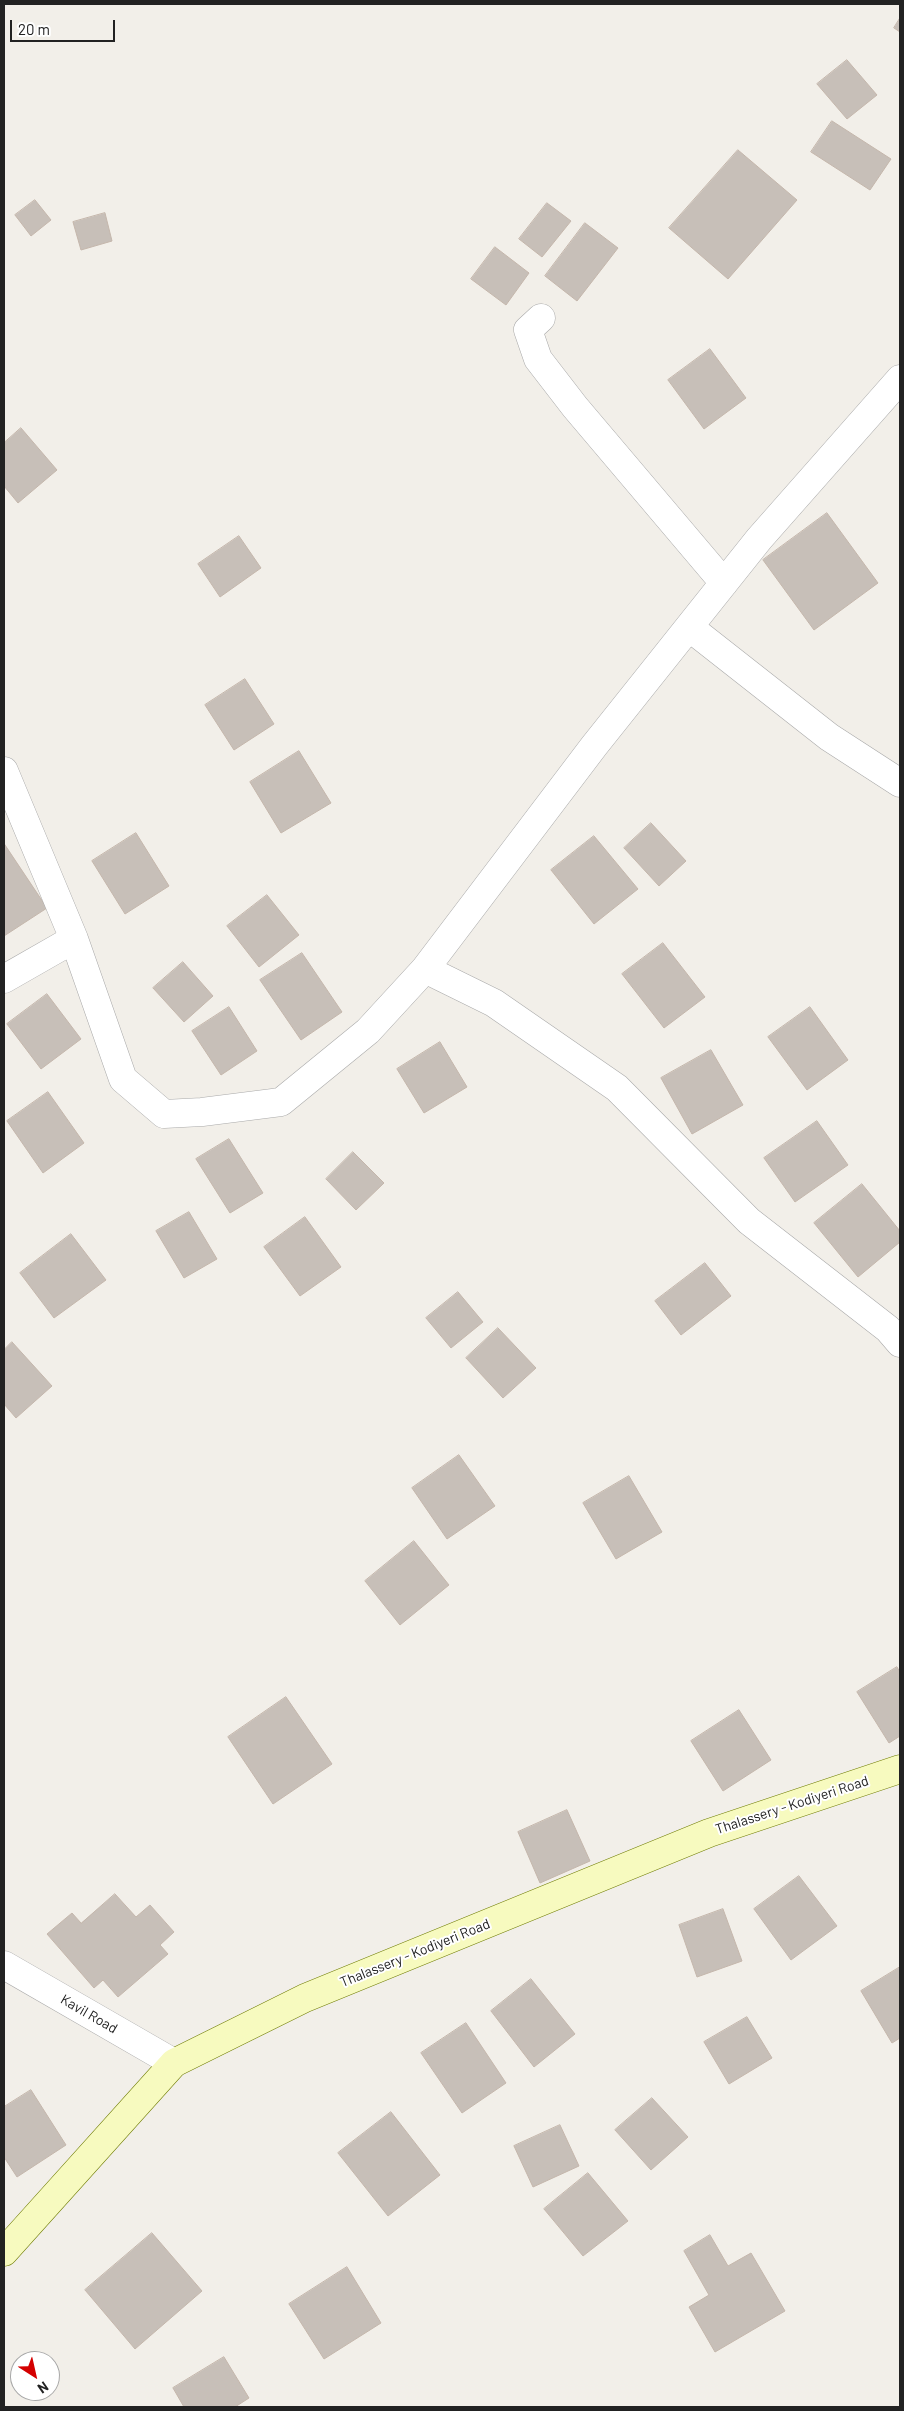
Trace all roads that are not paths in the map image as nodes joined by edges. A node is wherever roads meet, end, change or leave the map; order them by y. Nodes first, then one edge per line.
1 (541, 318) dead end
2 (900, 379) edge
3 (724, 583) junction
4 (689, 627) junction
5 (4, 771) edge
6 (900, 783) edge
7 (74, 938) junction
8 (425, 969) junction
9 (4, 979) edge
10 (900, 1343) edge
11 (900, 1769) edge
12 (4, 1965) edge
13 (174, 2063) junction
14 (4, 2252) edge

1 - 3 street
2 - 3 street
3 - 4 street
4 - 6 street
4 - 8 street
5 - 7 street
7 - 8 street
7 - 9 street
8 - 10 street
11 - 13 main road, Thalassery - Kodiyeri Road
12 - 13 street, Kavil Road
13 - 14 main road, Thalassery - Kodiyeri Road

